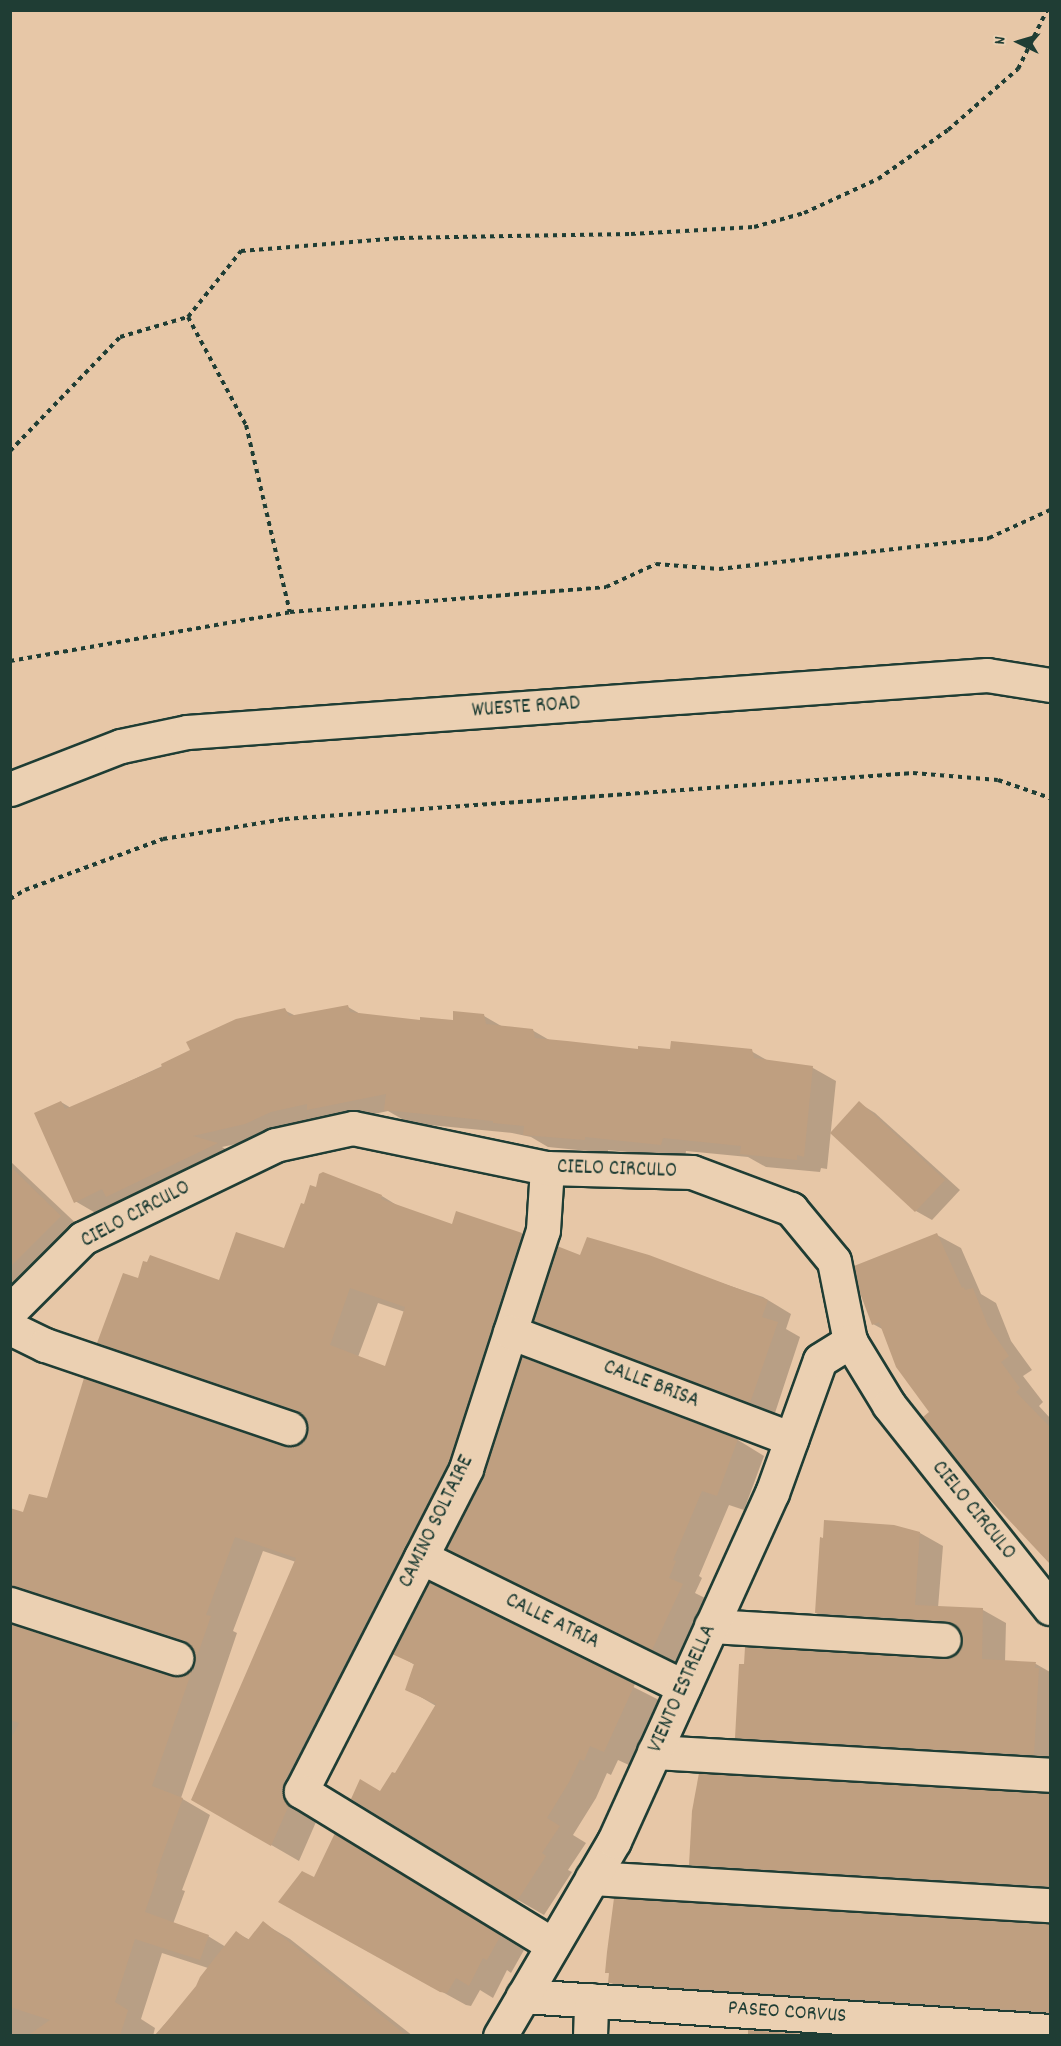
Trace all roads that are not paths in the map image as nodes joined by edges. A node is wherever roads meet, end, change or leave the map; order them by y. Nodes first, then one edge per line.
1 (1050, 685) edge
2 (10, 789) edge
3 (547, 1168) junction
4 (10, 1311) edge
5 (10, 1328) edge
6 (510, 1332) junction
7 (850, 1341) junction
8 (289, 1428) dead end
9 (792, 1439) junction
10 (421, 1557) junction
11 (10, 1604) edge
12 (1050, 1608) edge
13 (711, 1626) junction
14 (944, 1640) dead end
15 (176, 1658) dead end
16 (684, 1687) junction
17 (654, 1752) junction
18 (1050, 1775) edge
19 (592, 1878) junction
20 (1050, 1905) edge
21 (554, 1945) junction
22 (523, 1996) junction
23 (591, 2000) junction
24 (723, 2022) edge
25 (849, 2026) edge
26 (1050, 2031) edge
27 (500, 2036) edge
28 (590, 2036) edge

1 - 2 street, WUESTE ROAD
3 - 4 street, CIELO CIRCULO
3 - 6 street, CAMINO SOLTAIRE
3 - 7 street, CIELO CIRCULO
5 - 8 street
6 - 9 street, CALLE BRISA
6 - 10 street, CAMINO SOLTAIRE
7 - 9 street, VIENTO ESTRELLA
7 - 12 street, CIELO CIRCULO
9 - 13 street, VIENTO ESTRELLA
10 - 16 street, CALLE ATRIA
10 - 21 street, CAMINO SOLTAIRE
11 - 15 street
13 - 14 street
13 - 16 street, VIENTO ESTRELLA
16 - 17 street, VIENTO ESTRELLA
17 - 18 street
17 - 19 street, VIENTO ESTRELLA
19 - 20 street
19 - 21 street, VIENTO ESTRELLA
21 - 22 street, VIENTO ESTRELLA
22 - 23 street, PASEO CORVUS
22 - 27 street, VIENTO ESTRELLA
23 - 24 street, PASEO CORVUS
23 - 28 street
24 - 25 street, PASEO CORVUS
25 - 26 street, PASEO CORVUS

